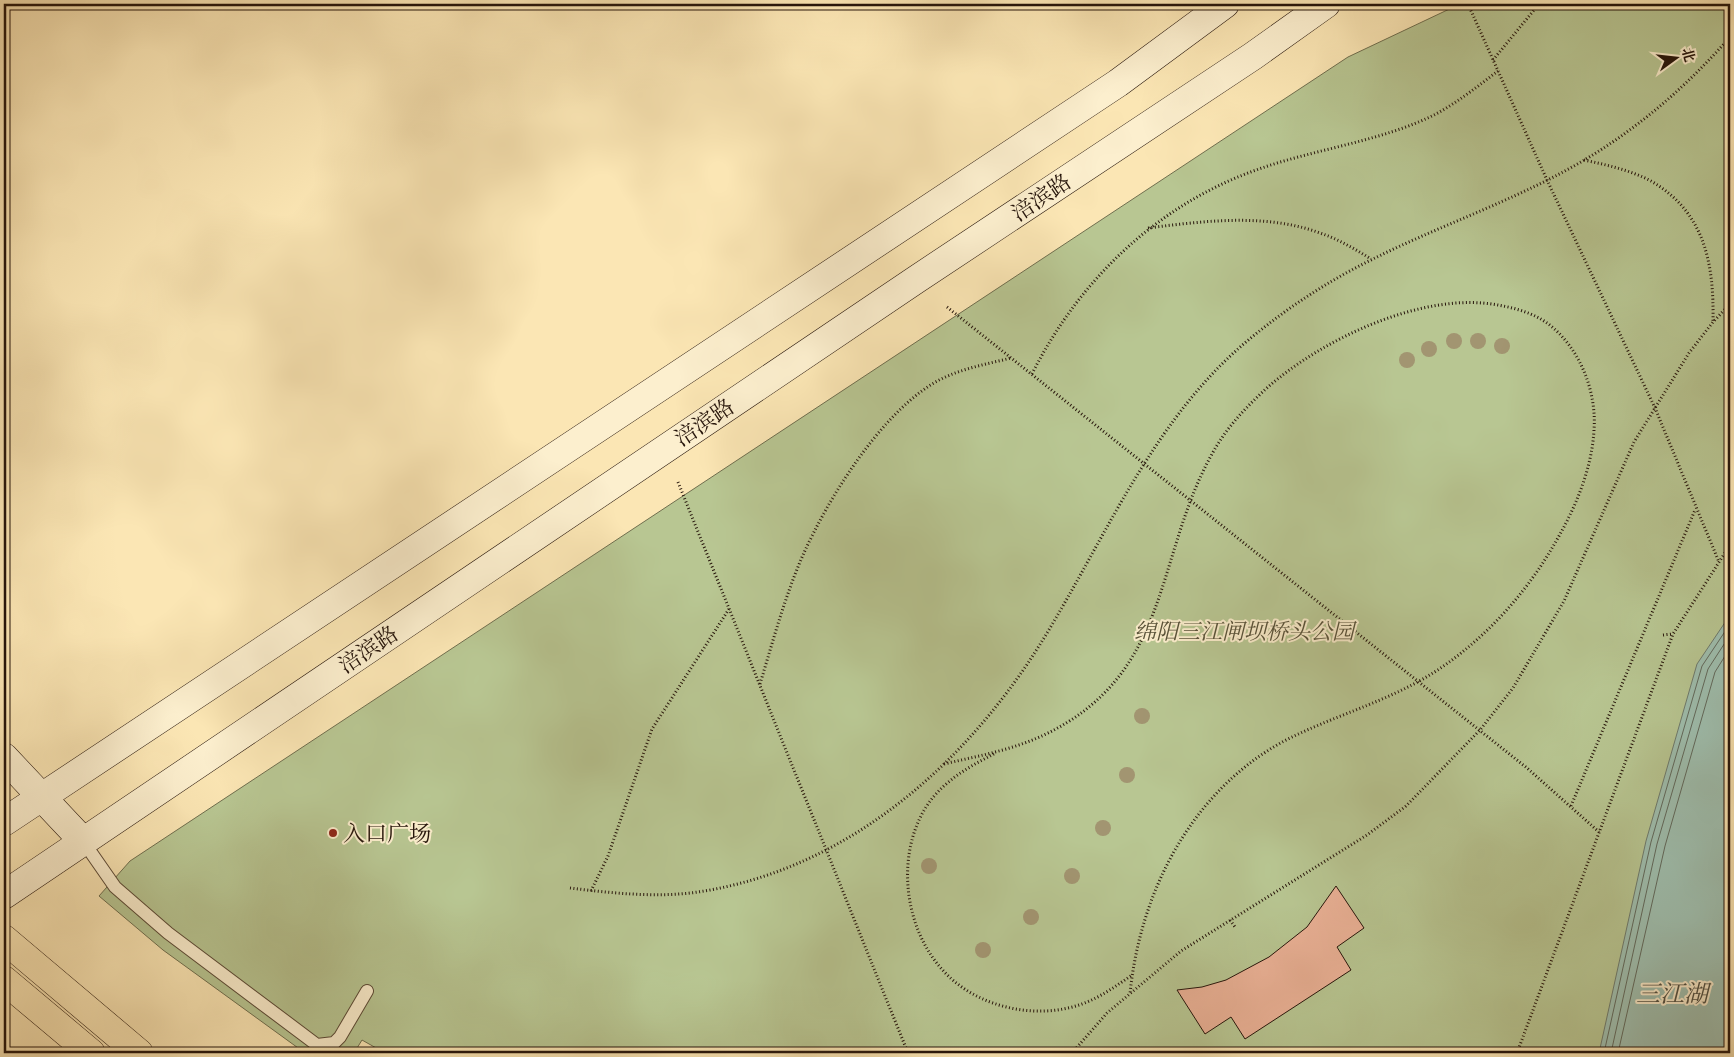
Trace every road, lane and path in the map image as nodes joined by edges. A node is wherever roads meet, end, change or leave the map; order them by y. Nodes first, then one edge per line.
1 (1225, 4) edge
2 (1326, 4) edge
3 (1468, 4) edge
4 (1539, 4) edge
5 (1730, 37) edge
6 (1493, 60) junction
7 (1498, 71) junction
8 (1584, 160) junction
9 (1547, 180) junction
10 (1148, 228) junction
11 (1372, 259) junction
12 (1730, 304) edge
13 (947, 307) dead end
14 (1713, 322) junction
15 (1011, 358) junction
16 (1032, 374) junction
17 (1654, 408) junction
18 (1143, 462) junction
19 (678, 482) dead end
20 (1192, 501) junction
21 (1695, 509) junction
22 (1730, 545) edge
23 (1719, 562) junction
24 (729, 608) junction
25 (1672, 634) junction
26 (1663, 635) dead end
27 (1418, 681) junction
28 (760, 686) junction
29 (1480, 730) junction
30 (1000, 752) junction
31 (4, 757) edge
32 (944, 764) junction
33 (41, 797) junction
34 (1571, 806) junction
35 (4, 822) edge
36 (1599, 832) junction
37 (83, 841) junction
38 (827, 851) junction
39 (570, 888) dead end
40 (591, 891) junction
41 (4, 895) edge
42 (1230, 920) junction
43 (1235, 928) dead end
44 (4, 939) edge
45 (1132, 975) junction
46 (4, 980) edge
47 (367, 991) dead end
48 (1130, 994) junction
49 (90, 1053) edge
50 (139, 1053) edge
51 (908, 1053) edge
52 (1072, 1053) edge
53 (1517, 1053) edge

1 - 33 main road
2 - 37 main road, 涪滨路
3 - 6 path
4 - 6 path
5 - 8 path
6 - 7 path
7 - 9 path
7 - 10 path
8 - 9 path
8 - 14 path
9 - 11 path
9 - 17 path
10 - 11 path
10 - 16 path
11 - 18 path
12 - 14 path
13 - 15 path
14 - 17 path
15 - 16 path
15 - 28 path
16 - 18 path
17 - 21 path
17 - 29 path
18 - 20 path
18 - 32 path
19 - 24 path
20 - 27 path
20 - 27 path
20 - 30 path
21 - 23 path
21 - 34 path
22 - 23 path
23 - 25 path
24 - 28 path
24 - 40 path
25 - 26 path
25 - 36 path
27 - 29 path
27 - 45 path
28 - 38 path
29 - 34 path
29 - 42 path
30 - 32 path
30 - 45 path
31 - 33 main road
32 - 38 path
33 - 35 main road
33 - 37 main road
34 - 36 path
36 - 53 path
37 - 41 main road, 涪滨路
37 - 47 lane
38 - 40 path
38 - 51 path
39 - 40 path
42 - 43 path
42 - 48 path
44 - 50 main road
45 - 48 path
46 - 49 main road
48 - 52 path

